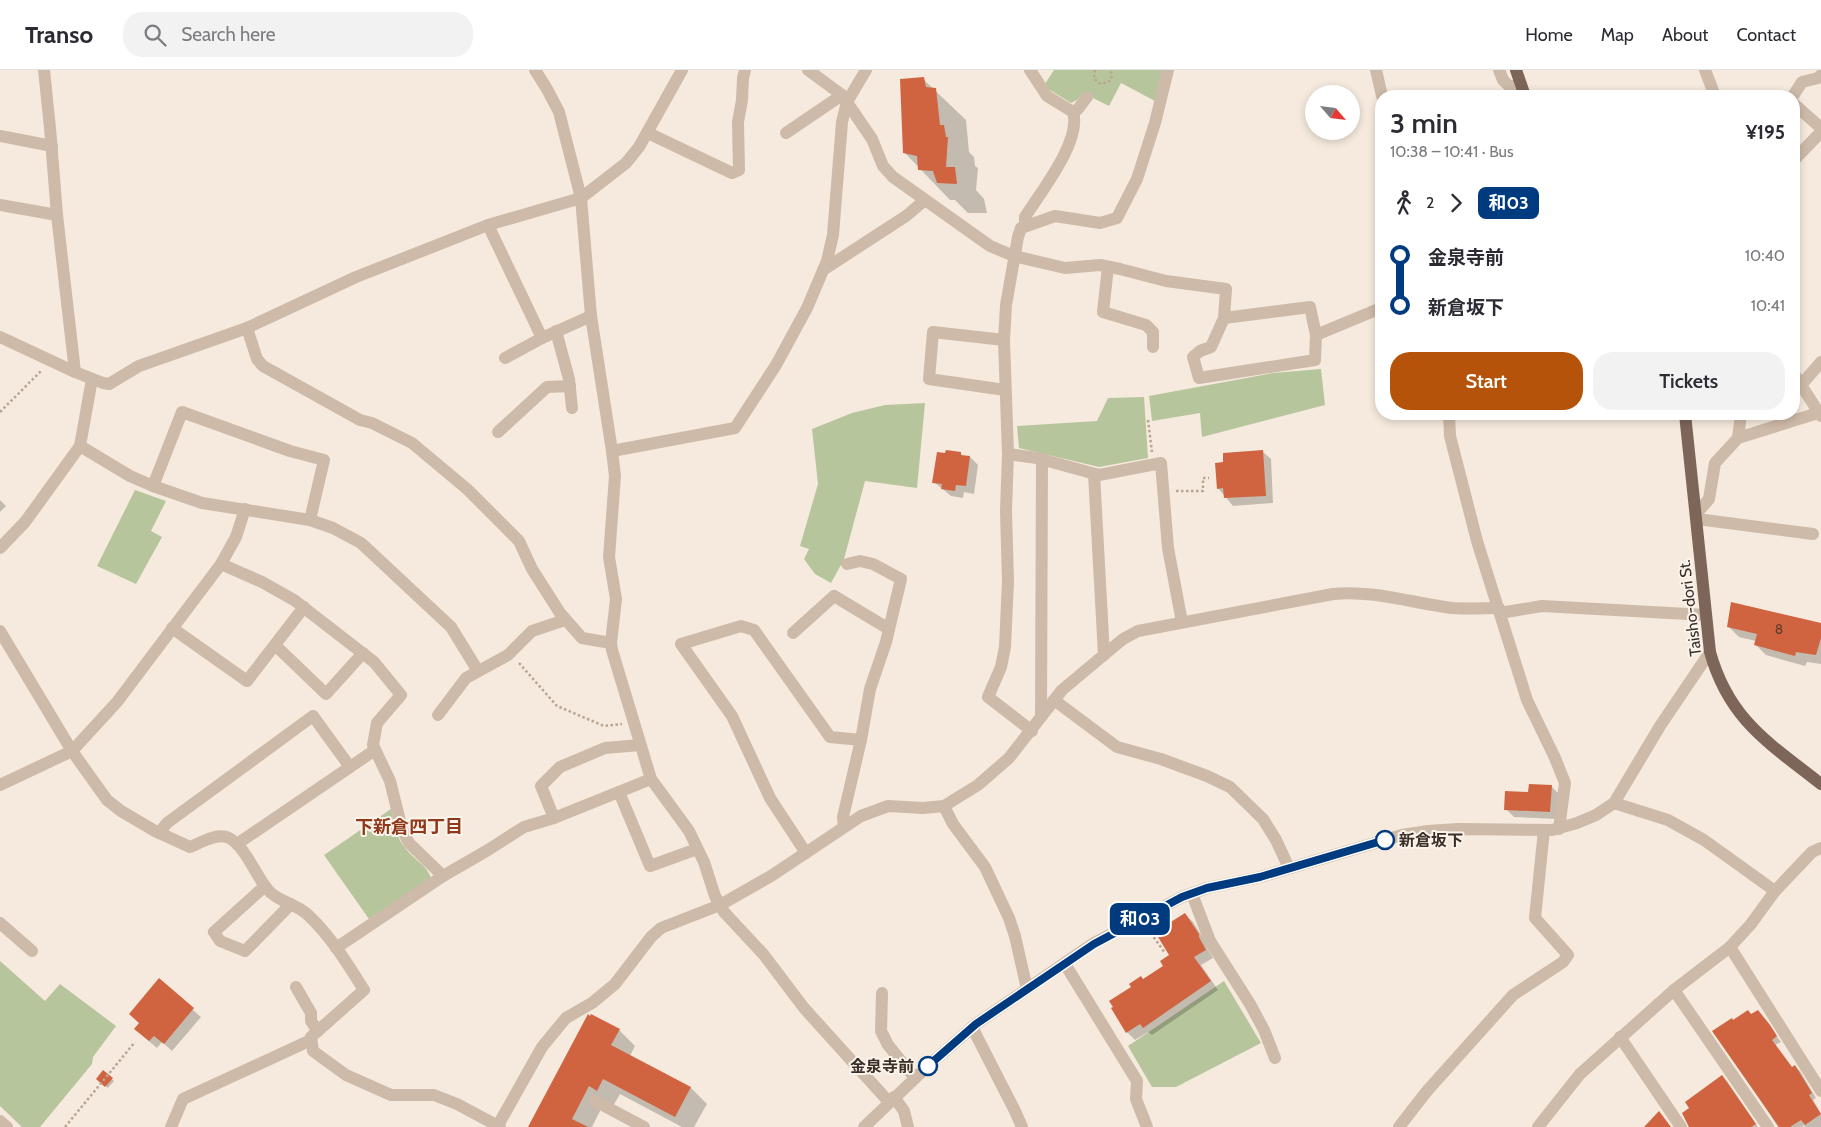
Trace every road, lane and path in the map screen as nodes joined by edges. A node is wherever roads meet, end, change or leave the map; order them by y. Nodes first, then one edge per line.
1 (44, 70) edge
2 (534, 70) edge
3 (682, 70) edge
4 (745, 70) edge
5 (808, 70) edge
6 (866, 70) edge
7 (1030, 70) edge
8 (1095, 70) edge
9 (1110, 70) edge
10 (1168, 70) edge
11 (1376, 70) edge
12 (1499, 70) edge
13 (1516, 70) edge
14 (1705, 70) edge
15 (1821, 75) edge
16 (1381, 90) edge
17 (1523, 90) edge
18 (1713, 90) edge
19 (1797, 90) edge
20 (1087, 97) dead end
21 (845, 99) junction
22 (1800, 110) edge
23 (1073, 112) junction
24 (1821, 130) edge
25 (648, 133) junction
26 (786, 133) dead end
27 (0, 136) edge
28 (52, 146) junction
29 (1800, 153) edge
30 (581, 198) junction
31 (925, 200) junction
32 (0, 206) edge
33 (57, 216) junction
34 (488, 225) junction
35 (1024, 226) junction
36 (1014, 256) junction
37 (1108, 266) junction
38 (823, 270) junction
39 (1375, 310) edge
40 (591, 316) junction
41 (1224, 318) junction
42 (247, 328) junction
43 (556, 331) junction
44 (1316, 335) junction
45 (0, 337) edge
46 (542, 338) junction
47 (1004, 340) junction
48 (1153, 347) dead end
49 (505, 358) dead end
50 (51, 361) junction
51 (1821, 362) edge
52 (75, 372) junction
53 (92, 378) junction
54 (1800, 382) edge
55 (1802, 385) junction
56 (570, 386) junction
57 (1005, 390) junction
58 (572, 408) dead end
59 (0, 412) edge
60 (1820, 414) edge
61 (1148, 420) dead end
62 (1449, 420) edge
63 (1686, 420) edge
64 (1740, 420) edge
65 (1800, 420) edge
66 (1800, 420) edge
67 (498, 432) dead end
68 (1738, 438) junction
69 (80, 446) junction
70 (612, 451) junction
71 (1008, 454) junction
72 (1153, 456) dead end
73 (1042, 459) junction
74 (1094, 474) junction
75 (1209, 478) dead end
76 (153, 486) junction
77 (1169, 491) dead end
78 (245, 510) junction
79 (1697, 517) junction
80 (310, 520) junction
81 (1813, 534) dead end
82 (0, 548) edge
83 (221, 564) junction
84 (847, 564) dead end
85 (304, 607) junction
86 (1500, 610) junction
87 (1706, 615) junction
88 (565, 620) junction
89 (1182, 622) junction
90 (172, 628) junction
91 (889, 629) junction
92 (0, 631) edge
93 (793, 633) dead end
94 (612, 643) junction
95 (275, 645) junction
96 (1710, 652) junction
97 (363, 653) junction
98 (510, 653) junction
99 (1104, 655) junction
100 (478, 672) junction
101 (1054, 700) junction
102 (438, 715) dead end
103 (1042, 717) junction
104 (634, 723) junction
105 (1032, 731) junction
106 (861, 740) junction
107 (640, 745) junction
108 (376, 750) junction
109 (72, 751) junction
110 (350, 767) junction
111 (651, 779) junction
112 (1821, 784) edge
113 (0, 785) edge
114 (619, 792) junction
115 (1614, 803) junction
116 (944, 806) junction
117 (554, 818) junction
118 (844, 827) junction
119 (1559, 829) junction
120 (1544, 830) junction
121 (159, 833) junction
122 (237, 844) junction
123 (1821, 848) edge
124 (698, 849) junction
125 (806, 853) junction
126 (1289, 868) junction
127 (443, 876) junction
128 (265, 886) junction
129 (1775, 891) junction
130 (1192, 894) junction
131 (290, 904) junction
132 (720, 905) junction
133 (0, 923) edge
134 (1146, 926) dead end
135 (1730, 947) junction
136 (336, 948) junction
137 (32, 951) dead end
138 (1165, 953) dead end
139 (1065, 964) junction
140 (296, 987) dead end
141 (1027, 990) junction
142 (1674, 990) junction
143 (882, 993) dead end
144 (972, 1027) junction
145 (314, 1036) junction
146 (1620, 1037) junction
147 (135, 1042) dead end
148 (1275, 1058) dead end
149 (915, 1078) junction
150 (1821, 1091) edge
151 (892, 1100) junction
152 (595, 1101) dead end
153 (0, 1121) edge
154 (7, 1127) edge
155 (65, 1127) edge
156 (171, 1127) edge
157 (498, 1127) edge
158 (644, 1127) edge
159 (864, 1127) edge
160 (908, 1127) edge
161 (1022, 1127) edge
162 (1147, 1127) edge
163 (1399, 1127) edge
164 (1538, 1127) edge
165 (1681, 1127) edge
166 (1768, 1127) edge

1 - 28 street
2 - 30 street
3 - 25 street
4 - 25 street
5 - 21 street
6 - 21 street
7 - 23 street
8 - 9 path
10 - 35 street
11 - 16 street
12 - 17 street
13 - 17 main road
14 - 18 street
15 - 19 street
20 - 23 street
21 - 26 street
21 - 31 street
21 - 38 street
22 - 24 street
23 - 35 street
24 - 29 street
25 - 30 street
27 - 28 street
28 - 33 street
30 - 34 street
30 - 40 street
31 - 36 street
31 - 38 street
32 - 33 street
33 - 52 street
34 - 42 street
34 - 46 street
35 - 36 street
36 - 37 street
36 - 47 street
37 - 41 street
37 - 48 street
38 - 70 street
39 - 44 street
40 - 43 street
40 - 70 street
41 - 44 street
41 - 44 street
42 - 53 street
42 - 88 street
43 - 46 street
43 - 56 street
45 - 50 street
46 - 49 street
47 - 57 street
47 - 57 street
50 - 52 street
50 - 59 path
51 - 55 street
52 - 53 street
53 - 69 street
54 - 55 street
55 - 60 street
56 - 58 street
56 - 67 street
57 - 71 street
60 - 65 street
61 - 72 path
62 - 86 street
63 - 79 main road, Taisho-dori St.
64 - 68 street
66 - 68 street
68 - 79 street
69 - 76 street
69 - 82 street
70 - 94 street
71 - 73 street
71 - 105 street
73 - 74 street
73 - 103 street
74 - 89 street
74 - 99 street
75 - 77 path
76 - 78 street
76 - 80 street
78 - 80 street
78 - 83 street
79 - 81 street
79 - 87 main road, Taisho-dori St.
80 - 100 street
83 - 85 street
83 - 90 street
84 - 91 street
85 - 95 street
85 - 97 street
86 - 87 street
86 - 89 street
86 - 119 street
87 - 96 main road, Taisho-dori St.
88 - 94 street
88 - 98 street
89 - 99 street
90 - 95 street
90 - 109 street
91 - 93 street
91 - 106 street
92 - 109 street
94 - 104 street
95 - 97 street
96 - 112 main road, Taisho-dori St.
96 - 115 street
97 - 108 street
98 - 100 street
98 - 104 path
99 - 101 street
100 - 102 street
101 - 103 street
101 - 126 street
103 - 105 street
104 - 107 street
105 - 116 street
106 - 118 street
106 - 125 street
107 - 111 street
107 - 117 street
108 - 110 street
108 - 127 street
109 - 113 street
109 - 121 street
110 - 121 street
110 - 122 street
111 - 114 street
111 - 124 street
114 - 117 street
114 - 124 street
115 - 119 street
115 - 129 street
116 - 118 street
116 - 141 street
117 - 127 street
118 - 125 street
119 - 120 street
120 - 126 street
120 - 163 street
121 - 122 street
122 - 128 street
123 - 129 street
124 - 132 street
125 - 132 street
126 - 130 street
127 - 136 street
128 - 131 street
128 - 131 street
129 - 135 street
130 - 139 street
130 - 148 street
131 - 136 street
132 - 151 street
132 - 157 street
133 - 137 street
134 - 138 path
135 - 142 street
135 - 150 street
136 - 145 street
139 - 141 street
139 - 162 street
140 - 145 street
141 - 144 street
142 - 146 street
142 - 166 street
143 - 149 street
144 - 149 street
144 - 161 street
145 - 156 street
145 - 157 street
146 - 164 street
146 - 165 street
147 - 155 path
149 - 151 street
151 - 159 street
151 - 160 street
152 - 158 street
153 - 154 street

